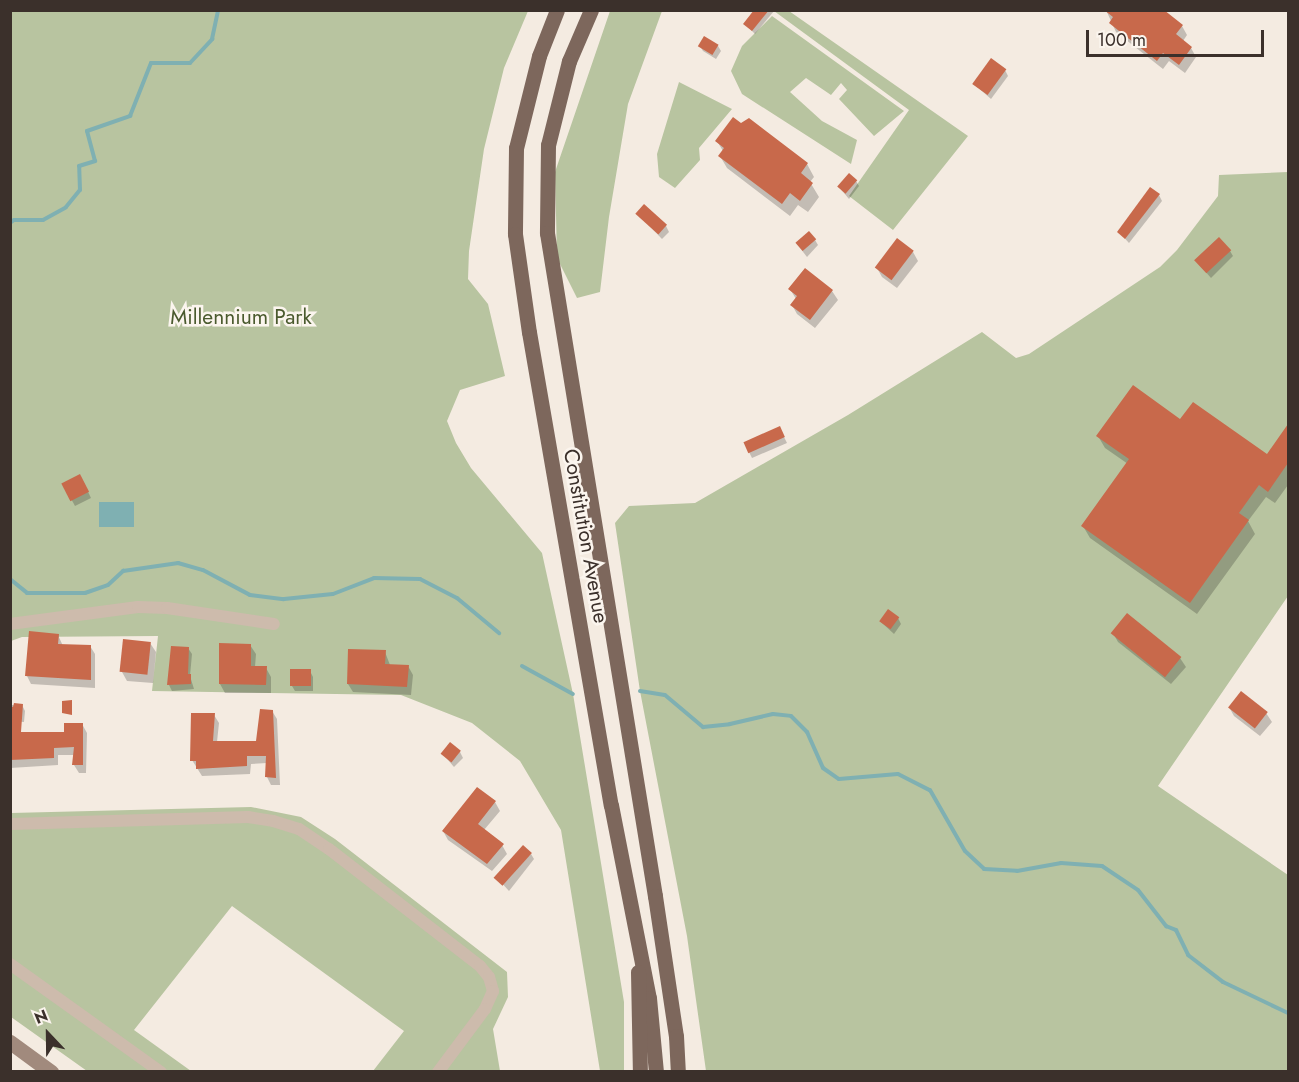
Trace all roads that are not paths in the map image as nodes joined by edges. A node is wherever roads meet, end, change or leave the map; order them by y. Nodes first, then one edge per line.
1 (557, 10) edge
2 (591, 10) edge
3 (10, 624) edge
4 (274, 624) dead end
5 (10, 824) edge
6 (640, 948) junction
7 (10, 963) edge
8 (10, 1042) edge
9 (51, 1071) edge
10 (161, 1071) edge
11 (438, 1071) edge
12 (640, 1071) edge
13 (656, 1071) edge
14 (678, 1071) edge

1 - 6 main road, Constitution Avenue
2 - 14 main road, Constitution Avenue
3 - 4 street
5 - 11 street
6 - 12 main road
6 - 13 main road, Constitution Avenue
7 - 10 street
8 - 9 main road

